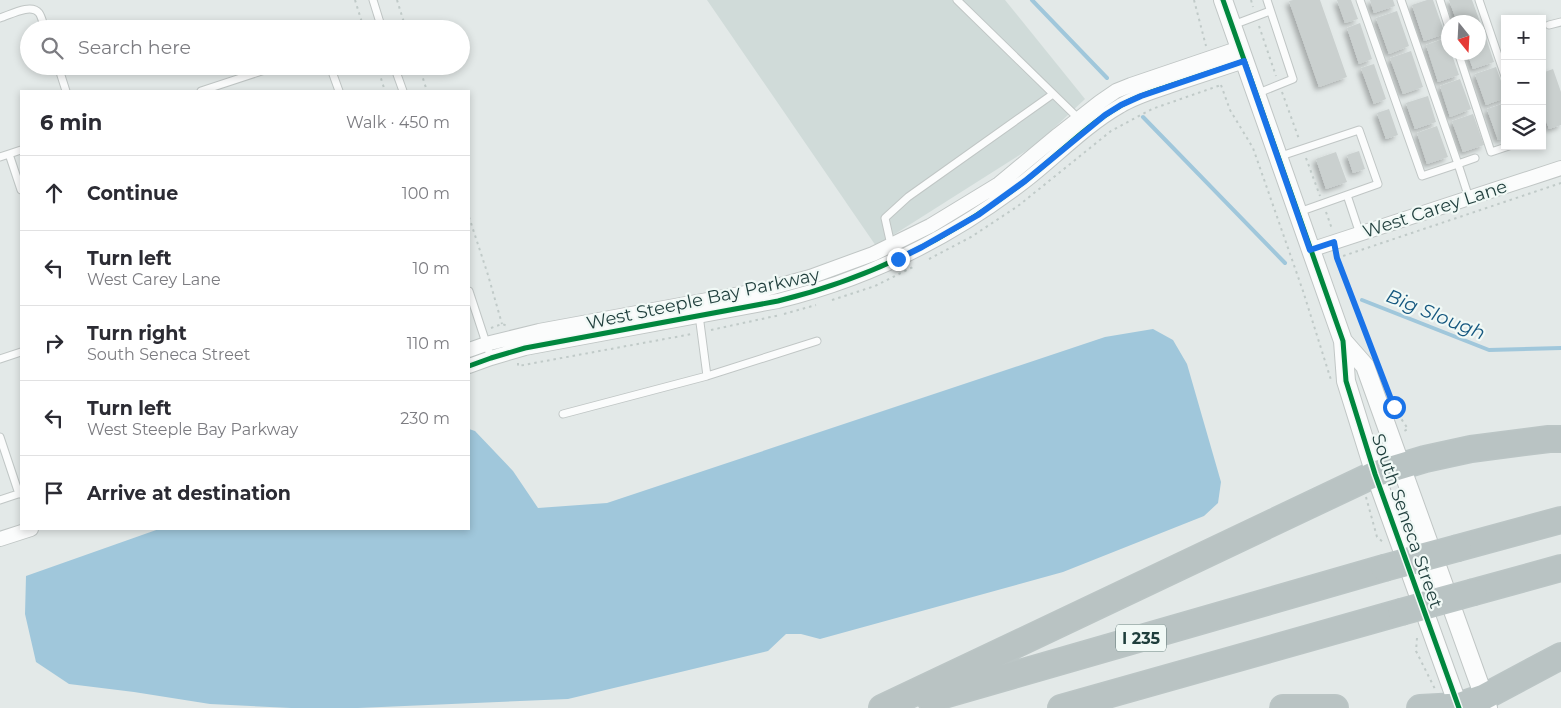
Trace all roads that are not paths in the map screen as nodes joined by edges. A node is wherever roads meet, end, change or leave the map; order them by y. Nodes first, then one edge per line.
1 (372, 0) edge
2 (957, 0) edge
3 (1223, 0) edge
4 (1266, 0) edge
5 (1360, 0) edge
6 (1401, 0) edge
7 (1440, 0) edge
8 (1479, 0) edge
9 (1270, 11) junction
10 (1445, 15) edge
11 (0, 18) edge
12 (42, 20) edge
13 (379, 20) edge
14 (1561, 22) edge
15 (1549, 25) dead end
16 (1232, 26) junction
17 (1242, 55) junction
18 (1461, 60) edge
19 (1501, 64) edge
20 (1213, 65) junction
21 (61, 75) edge
22 (250, 75) edge
23 (333, 75) edge
24 (397, 75) edge
25 (66, 90) edge
26 (204, 90) edge
27 (339, 90) edge
28 (403, 90) edge
29 (1053, 94) junction
30 (1256, 94) junction
31 (1078, 118) junction
32 (1089, 128) junction
33 (1501, 149) edge
34 (20, 150) edge
35 (9, 154) junction
36 (0, 157) edge
37 (1277, 157) junction
38 (1475, 158) dead end
39 (1458, 164) junction
40 (1561, 168) edge
41 (20, 187) edge
42 (1347, 195) junction
43 (1469, 198) junction
44 (1297, 213) junction
45 (1360, 234) junction
46 (891, 245) junction
47 (1310, 250) junction
48 (898, 259) junction
49 (470, 294) edge
50 (695, 302) junction
51 (700, 316) junction
52 (817, 341) dead end
53 (1343, 341) junction
54 (470, 350) edge
55 (488, 351) junction
56 (20, 352) edge
57 (0, 359) edge
58 (470, 365) edge
59 (707, 376) junction
60 (564, 414) dead end
61 (0, 437) edge
62 (1561, 439) edge
63 (1402, 465) junction
64 (1375, 474) junction
65 (20, 493) edge
66 (0, 500) edge
67 (1561, 520) edge
68 (28, 530) edge
69 (0, 539) edge
70 (1561, 568) edge
71 (1561, 656) edge
72 (1486, 702) edge
73 (1459, 707) edge
74 (882, 708) edge
75 (898, 708) edge
76 (1061, 708) edge
77 (1283, 708) edge
78 (1335, 708) edge
79 (1420, 708) edge

1 - 13 lane
2 - 29 lane
3 - 16 street, South Seneca Street
4 - 9 lane
5 - 39 lane
6 - 39 lane
7 - 10 lane
8 - 19 lane
9 - 16 lane
9 - 30 lane
11 - 12 lane
14 - 15 lane
16 - 17 street, South Seneca Street
17 - 20 street, West Steeple Bay Parkway
17 - 30 street, South Seneca Street
18 - 33 lane
20 - 31 street, West Steeple Bay Parkway
20 - 32 street, West Steeple Bay Parkway
21 - 25 lane
22 - 26 lane
23 - 27 lane
24 - 28 lane
29 - 31 lane
29 - 46 lane
30 - 37 street, South Seneca Street
31 - 32 lane
31 - 46 street, West Steeple Bay Parkway
32 - 48 street, West Steeple Bay Parkway
34 - 35 lane
35 - 36 lane
35 - 41 lane
37 - 42 lane
37 - 44 street, South Seneca Street
38 - 39 lane
39 - 43 lane
40 - 43 street, West Carey Lane
42 - 44 lane
42 - 45 lane
43 - 45 street, West Carey Lane
44 - 47 street, South Seneca Street
45 - 47 street, West Carey Lane
46 - 48 lane
46 - 50 street, West Steeple Bay Parkway
47 - 53 street, South Seneca Street
48 - 51 street, West Steeple Bay Parkway
49 - 55 lane
50 - 51 lane
50 - 55 street, West Steeple Bay Parkway
51 - 55 street, West Steeple Bay Parkway
51 - 59 lane
52 - 59 lane
53 - 63 street, South Seneca Street
53 - 64 street, South Seneca Street
54 - 55 street, West Steeple Bay Parkway
55 - 58 street, West Steeple Bay Parkway
56 - 57 lane
59 - 60 lane
61 - 65 lane
62 - 63 highway
63 - 64 highway
63 - 72 street, South Seneca Street
64 - 73 street, South Seneca Street
64 - 74 highway
65 - 66 lane
67 - 75 highway, I 235, bridge
68 - 69 street
70 - 76 highway, I 235, bridge
71 - 72 highway
72 - 73 highway
73 - 79 highway
77 - 78 highway

